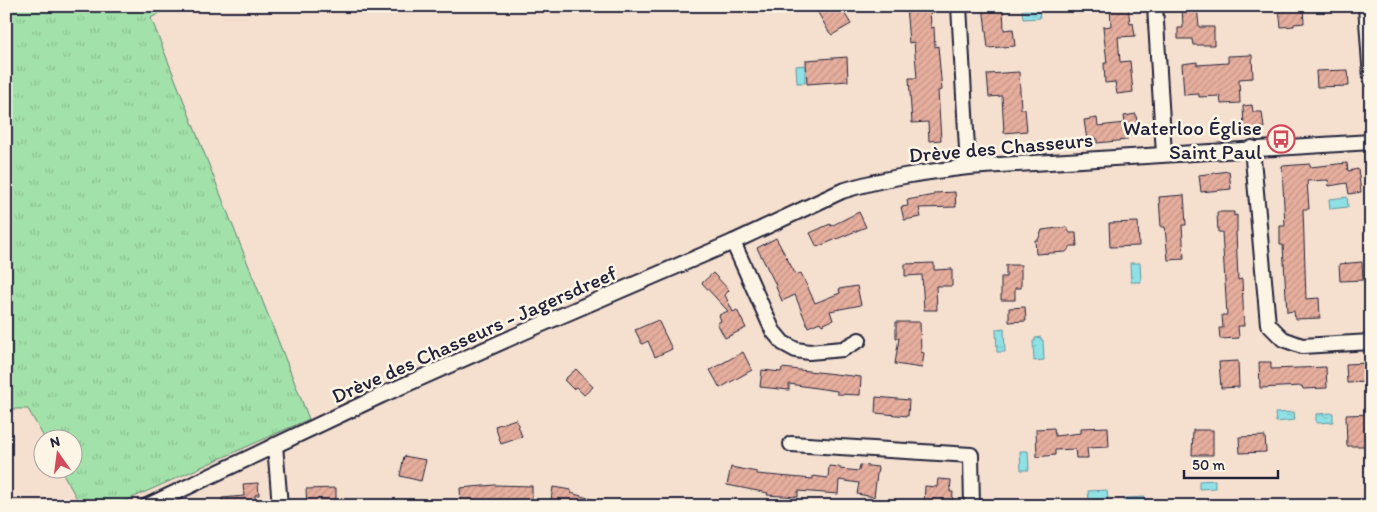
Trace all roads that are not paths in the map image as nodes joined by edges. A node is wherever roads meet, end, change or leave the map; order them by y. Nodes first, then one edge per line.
1 (959, 6) edge
2 (1155, 6) edge
3 (1366, 6) edge
4 (1371, 79) edge
5 (1371, 142) edge
6 (1252, 148) junction
7 (1164, 154) junction
8 (968, 167) junction
9 (819, 202) joint
10 (733, 242) junction
11 (859, 340) dead end
12 (1371, 342) edge
13 (275, 444) junction
14 (791, 444) dead end
15 (147, 506) edge
16 (280, 506) edge
17 (972, 506) edge

1 - 8 street
2 - 7 street
3 - 4 street
5 - 6 street, Drève des Chasseurs
6 - 7 street, Drève des Chasseurs
6 - 12 street
7 - 8 street, Drève des Chasseurs
8 - 9 street, Drève des Chasseurs
9 - 10 street, Drève des Chasseurs - Jagersdreef
10 - 11 street
10 - 13 street, Drève des Chasseurs - Jagersdreef
13 - 15 street, Drève des Chasseurs - Jagersdreef
13 - 16 street
14 - 17 street

